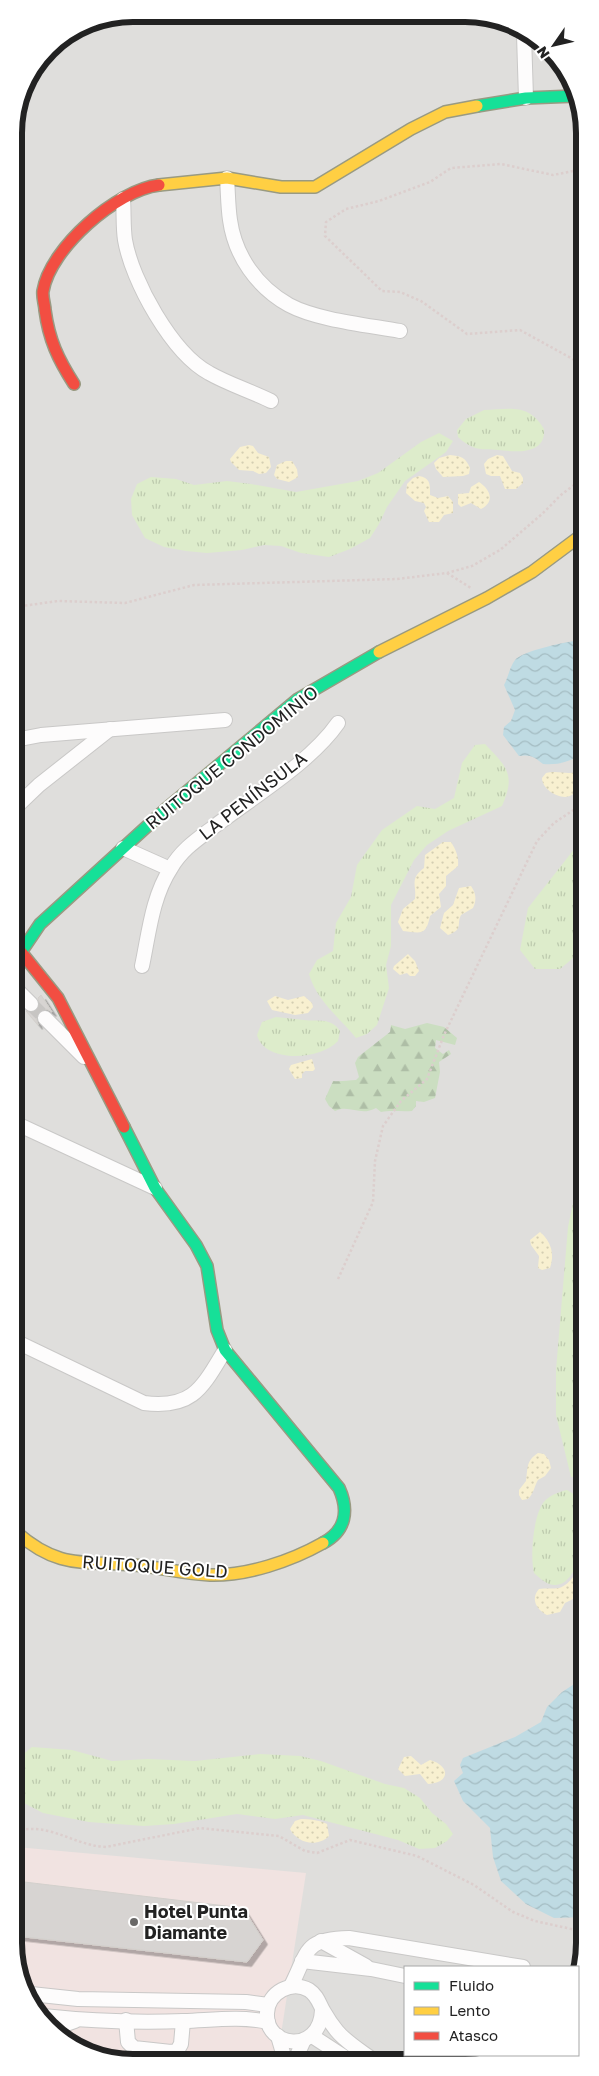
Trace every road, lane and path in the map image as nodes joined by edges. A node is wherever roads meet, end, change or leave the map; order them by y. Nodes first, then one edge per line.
1 (524, 39) edge
2 (570, 96) edge
3 (526, 98) junction
4 (576, 170) edge
5 (227, 178) junction
6 (123, 198) junction
7 (400, 331) dead end
8 (576, 361) edge
9 (74, 384) dead end
10 (271, 401) dead end
11 (576, 483) edge
12 (576, 540) edge
13 (447, 572) junction
14 (487, 598) junction
15 (23, 606) edge
16 (225, 720) dead end
17 (338, 724) dead end
18 (110, 729) junction
19 (23, 739) edge
20 (23, 801) edge
21 (576, 808) edge
22 (123, 848) junction
23 (170, 869) junction
24 (23, 950) edge
25 (23, 962) edge
26 (142, 966) dead end
27 (23, 996) edge
28 (31, 1004) tunnel mouth
29 (45, 1018) tunnel mouth
30 (91, 1064) junction
31 (22, 1126) edge
32 (155, 1188) junction
33 (338, 1279) dead end
34 (22, 1345) edge
35 (225, 1350) junction
36 (22, 1537) edge
37 (22, 1829) edge
38 (576, 1930) edge
39 (321, 1940) junction
40 (302, 1963) junction
41 (516, 1966) edge
42 (371, 1969) junction
43 (404, 1976) edge
44 (291, 1986) junction
45 (310, 1991) junction
46 (35, 1995) edge
47 (268, 2005) junction
48 (322, 2010) junction
49 (51, 2017) edge
50 (80, 2020) junction
51 (126, 2020) junction
52 (183, 2021) junction
53 (268, 2022) junction
54 (60, 2026) edge
55 (278, 2036) junction
56 (308, 2038) junction
57 (283, 2054) edge
58 (299, 2054) edge
59 (338, 2054) edge
60 (365, 2054) edge

1 - 3 street
2 - 3 street
3 - 5 street
4 - 8 path
5 - 6 street
5 - 7 street
6 - 9 street
6 - 10 street
11 - 13 path
12 - 14 street, RUITOQUE CONDOMINIO
13 - 14 path
13 - 15 path
14 - 22 street, RUITOQUE CONDOMINIO
16 - 18 street
17 - 23 street, LA PENÍNSULA
18 - 19 street
18 - 20 street
21 - 33 path
22 - 23 street
22 - 24 street, RUITOQUE CONDOMINIO
23 - 26 street, LA PENÍNSULA
25 - 30 street, RUITOQUE GOLD
27 - 28 street
29 - 30 street, RUITOQUE GOLD
30 - 32 street, RUITOQUE GOLD
31 - 32 street, RUITOQUE GOLD
32 - 35 street, RUITOQUE GOLD
34 - 35 street
35 - 36 street, RUITOQUE GOLD
37 - 38 path
39 - 40 street
39 - 41 street
39 - 42 street
40 - 42 street
40 - 44 street
40 - 45 street
42 - 43 street
44 - 45 street
44 - 47 street
45 - 48 street
46 - 47 street
47 - 53 street
48 - 56 street
48 - 60 street
49 - 50 street
50 - 51 street
50 - 54 street
51 - 52 street
51 - 52 street
52 - 53 street
53 - 55 street
55 - 56 street
55 - 57 street
56 - 58 street
56 - 59 street

